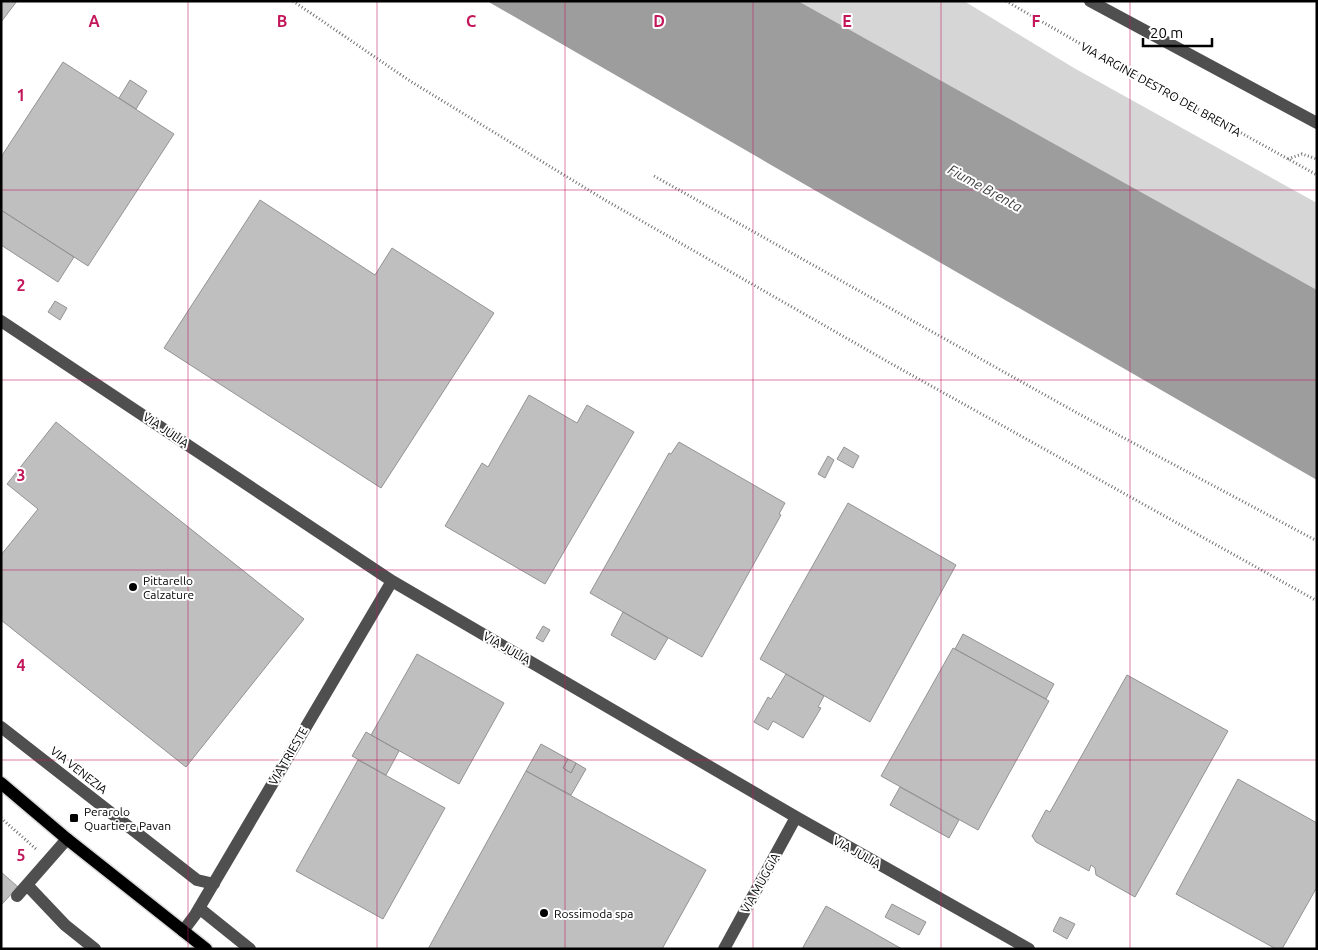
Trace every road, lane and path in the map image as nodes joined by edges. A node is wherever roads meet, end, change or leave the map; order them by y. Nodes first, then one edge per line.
1 (293, 1) edge
2 (1006, 1) edge
3 (1090, 1) edge
4 (1317, 122) edge
5 (1288, 159) junction
6 (1317, 159) edge
7 (1317, 175) edge
8 (654, 176) dead end
9 (1, 321) edge
10 (1317, 541) edge
11 (392, 581) junction
12 (1317, 601) edge
13 (1, 727) edge
14 (1, 782) edge
15 (1, 818) edge
16 (796, 818) junction
17 (67, 839) junction
18 (49, 860) junction
19 (214, 884) junction
20 (28, 886) junction
21 (17, 896) dead end
22 (199, 908) junction
23 (183, 931) junction
24 (95, 949) edge
25 (206, 949) edge
26 (250, 949) edge
27 (724, 949) edge
28 (1029, 949) edge

1 - 12 path
2 - 5 path, VIA ARGINE DESTRO DEL BRENTA
3 - 4 street
5 - 6 path
5 - 7 path, VIA ARGINE DESTRO DEL BRENTA
8 - 10 path
9 - 11 street, VIA JULIA
11 - 16 street, VIA JULIA
11 - 19 street, VIA TRIESTE
13 - 19 street, VIA VENEZIA
14 - 17 main road
15 - 18 path
16 - 27 street, VIA MUGGIA
16 - 28 street, VIA JULIA
17 - 18 street
17 - 23 main road
18 - 20 street
19 - 22 street, VIA TRIESTE
20 - 21 street
20 - 24 street
22 - 23 street, VIA TRIESTE
22 - 26 street
23 - 25 main road

